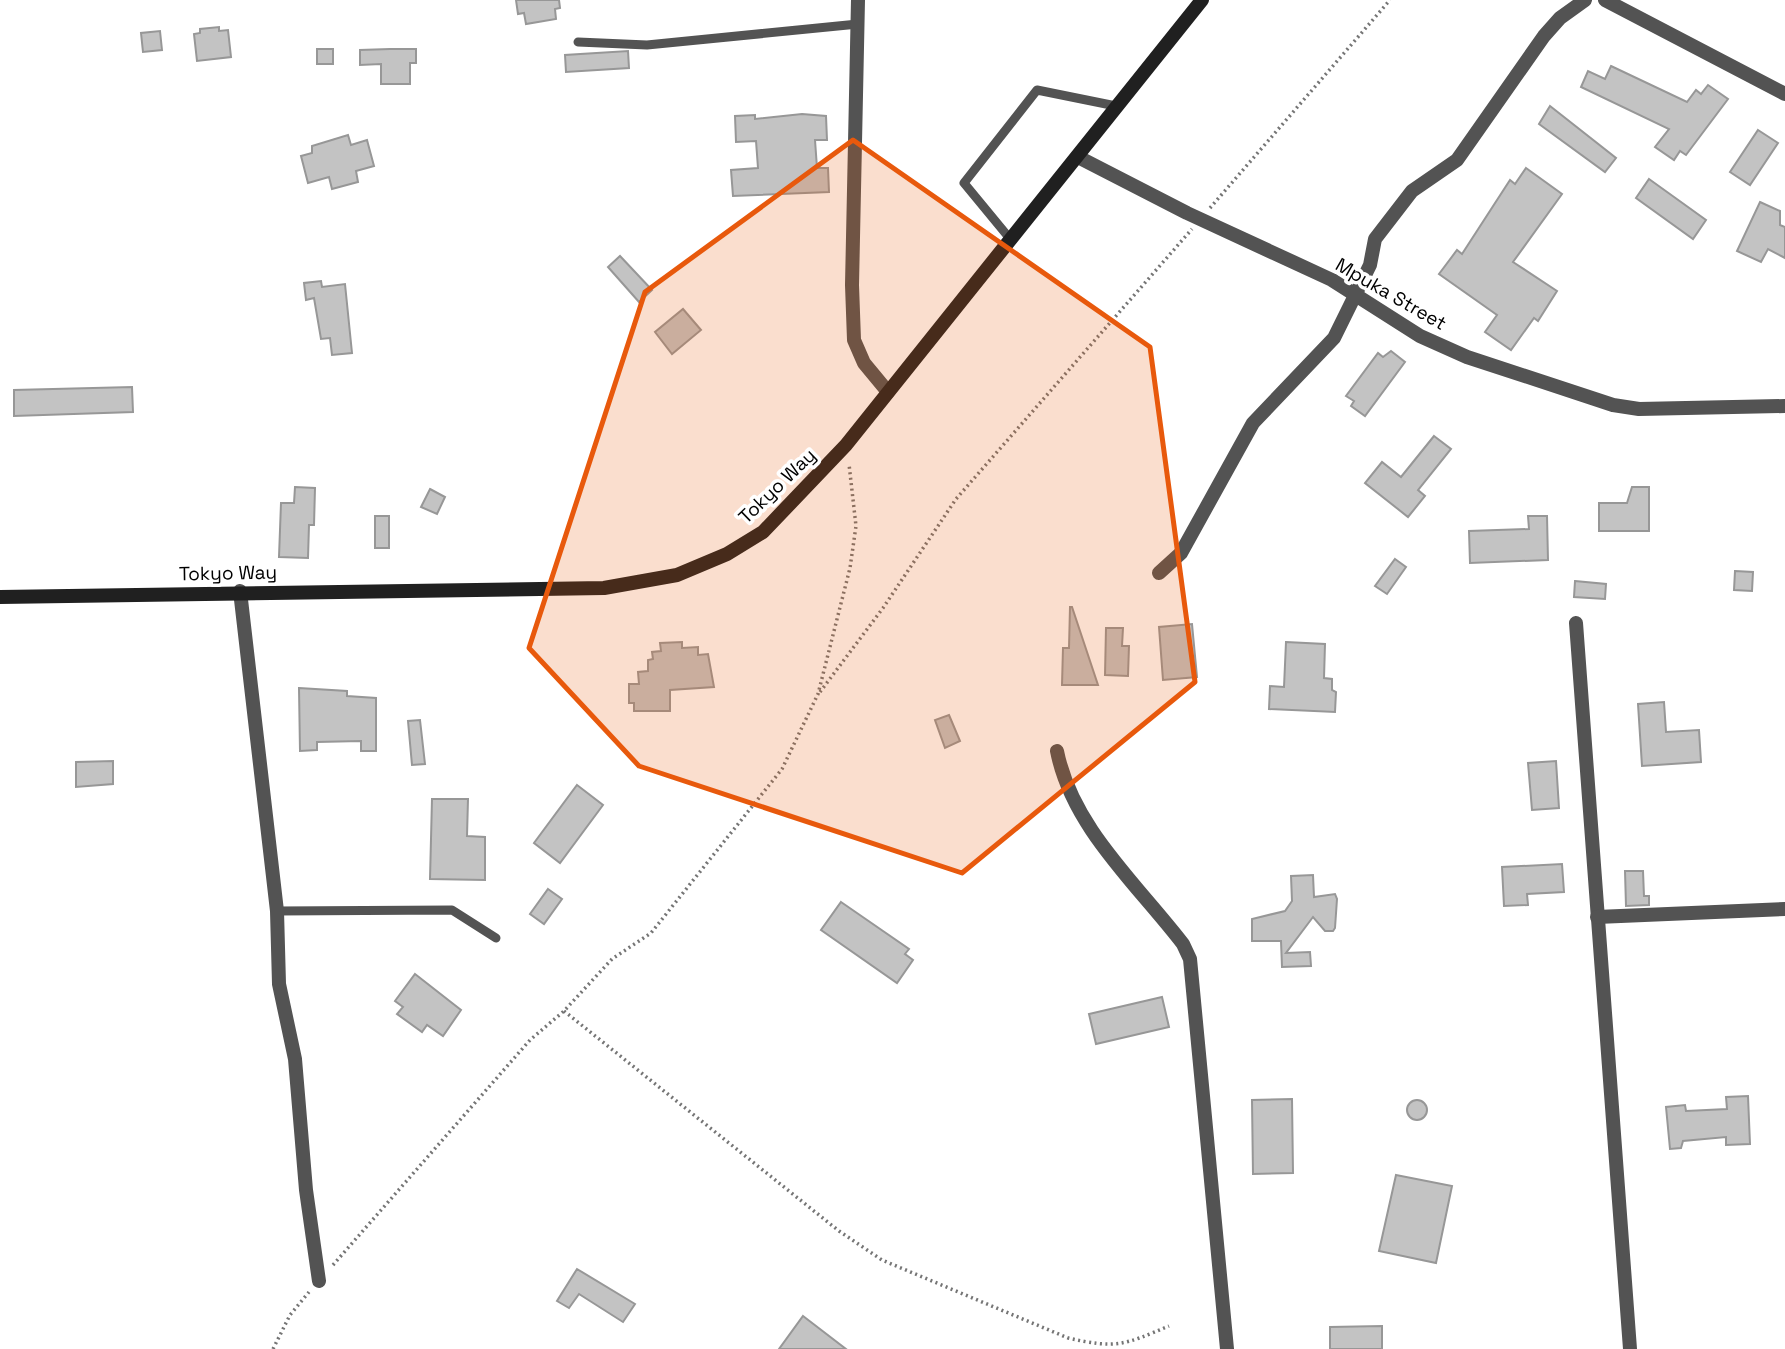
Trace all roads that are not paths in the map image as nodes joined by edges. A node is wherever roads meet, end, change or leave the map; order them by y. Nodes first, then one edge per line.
1 (858, 0) edge
2 (1202, 0) edge
3 (1585, 0) edge
4 (1606, 0) edge
5 (858, 24) junction
6 (578, 42) dead end
7 (1785, 94) edge
8 (1116, 106) junction
9 (1078, 157) junction
10 (1011, 240) junction
11 (1355, 293) junction
12 (888, 392) junction
13 (1785, 406) edge
14 (1159, 573) dead end
15 (240, 591) junction
16 (0, 597) edge
17 (1576, 623) dead end
18 (1058, 751) dead end
19 (1785, 909) edge
20 (277, 911) junction
21 (1597, 916) junction
22 (496, 938) dead end
23 (319, 1281) road end
24 (1227, 1349) edge
25 (1630, 1349) edge

1 - 5 street
2 - 8 street, Tokyo Way
3 - 11 street
4 - 7 street
5 - 6 lane
5 - 12 street
8 - 9 street, Tokyo Way
8 - 10 lane
9 - 10 street, Tokyo Way
9 - 11 street, Mpuka Street
10 - 12 street, Tokyo Way
11 - 13 street, Mpuka Street
11 - 14 street
12 - 15 street, Tokyo Way
15 - 16 street, Tokyo Way
15 - 20 street
17 - 21 street
18 - 24 street
19 - 21 street
20 - 22 lane
20 - 23 street
21 - 25 street

